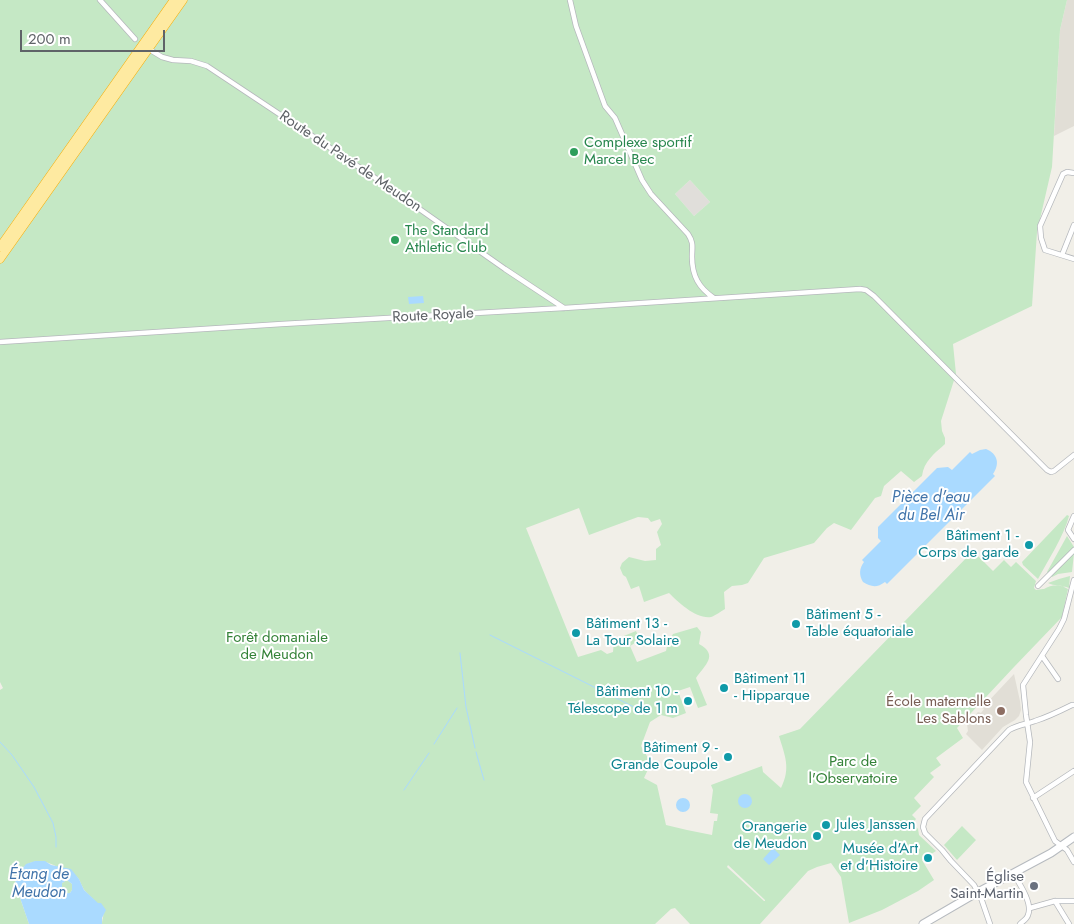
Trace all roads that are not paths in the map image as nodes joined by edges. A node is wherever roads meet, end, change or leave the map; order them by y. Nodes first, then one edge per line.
1 (100, 0) edge
2 (174, 0) edge
3 (183, 0) edge
4 (570, 0) edge
5 (135, 39) dead end
6 (152, 51) dead end
7 (1074, 173) edge
8 (1074, 225) edge
9 (0, 247) edge
10 (1062, 255) junction
11 (0, 259) edge
12 (1074, 259) edge
13 (714, 298) junction
14 (564, 308) junction
15 (0, 342) edge
16 (1074, 455) edge
17 (1074, 516) edge
18 (1074, 539) edge
19 (1074, 550) edge
20 (1074, 580) edge
21 (1038, 586) dead end
22 (1042, 656) junction
23 (1058, 679) dead end
24 (1074, 705) edge
25 (1028, 724) junction
26 (1074, 771) edge
27 (1033, 798) junction
28 (1074, 837) edge
29 (1061, 846) junction
30 (1074, 862) edge
31 (1013, 873) junction
32 (978, 892) junction
33 (1055, 901) junction
34 (1074, 901) edge
35 (1030, 908) junction
36 (1026, 919) junction
37 (927, 923) edge
38 (990, 924) edge
39 (1020, 924) edge
40 (1029, 924) edge
41 (1068, 924) edge

1 - 5 street
2 - 9 highway
3 - 11 highway
4 - 13 street
6 - 14 street, Route du Pavé de Meudon
7 - 10 street
8 - 10 street
10 - 12 street
13 - 14 street, Route Royale
13 - 16 street, Route Royale
14 - 15 street, Route Royale
17 - 18 street
19 - 21 street
20 - 22 street
22 - 23 street
22 - 25 street
24 - 25 street
25 - 27 street
25 - 32 street
26 - 27 street
27 - 29 street
28 - 29 main road
29 - 30 street
29 - 31 main road
31 - 32 main road
31 - 35 street
32 - 37 main road
32 - 38 street
33 - 34 street
33 - 35 street
33 - 41 street
35 - 36 street
36 - 39 street
36 - 40 street

